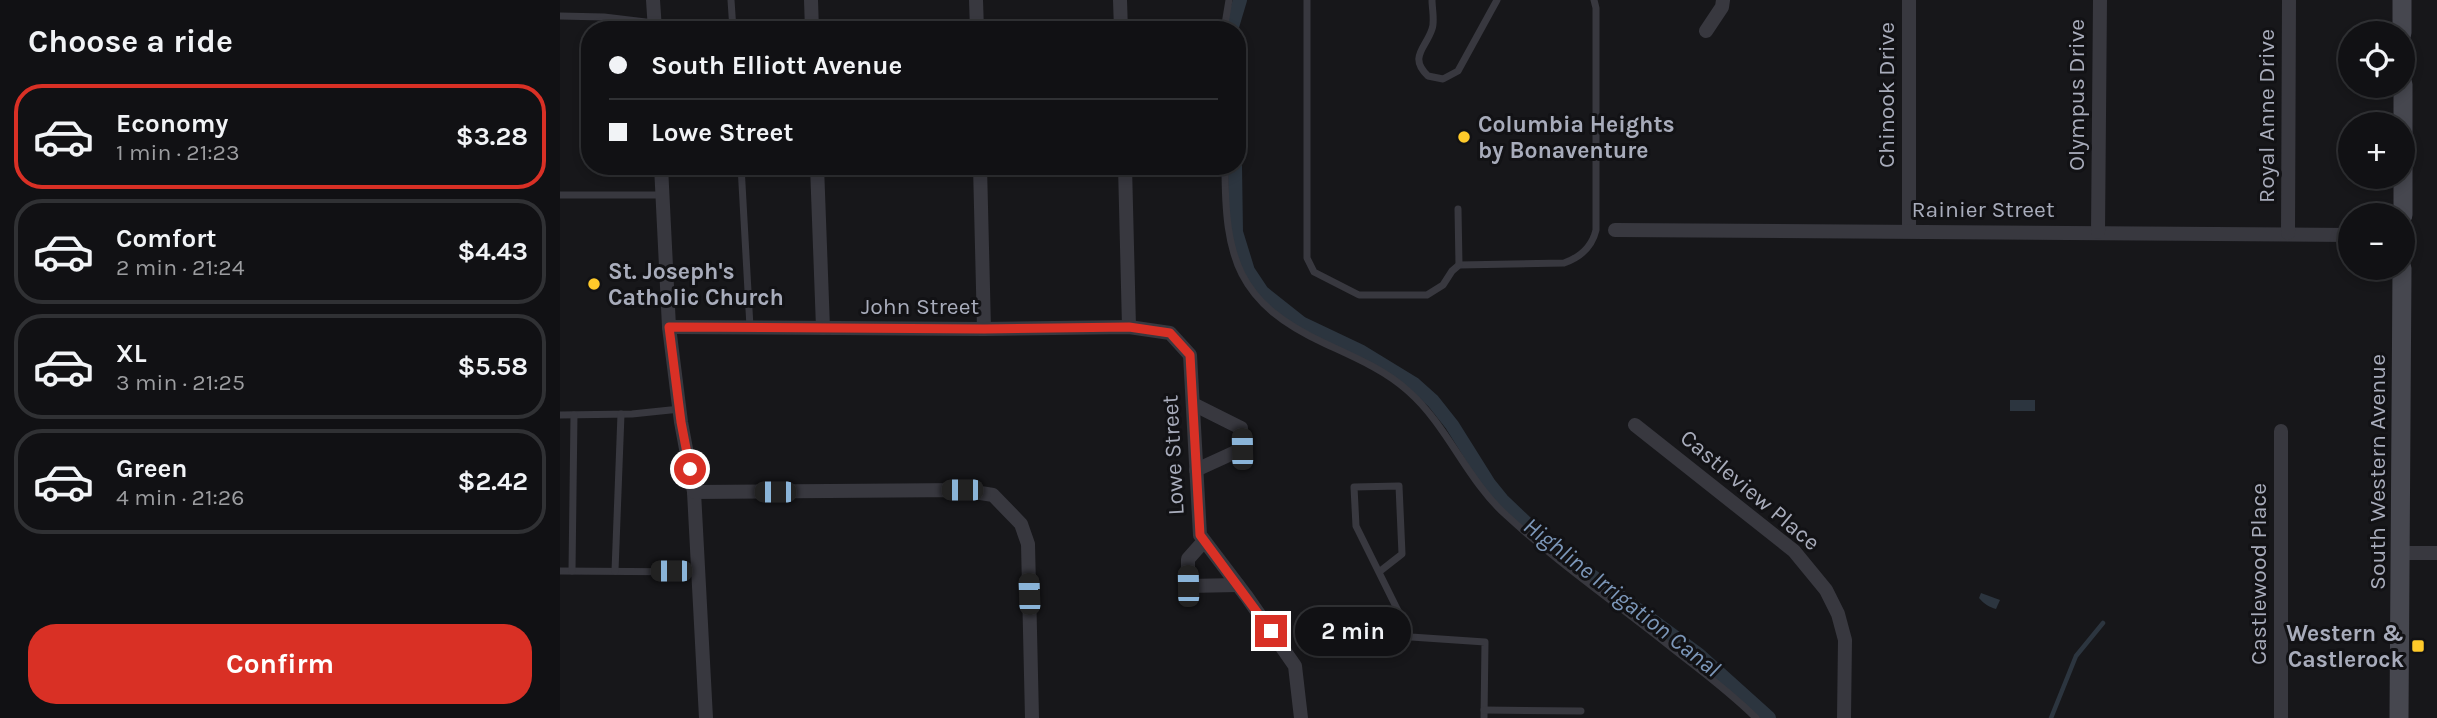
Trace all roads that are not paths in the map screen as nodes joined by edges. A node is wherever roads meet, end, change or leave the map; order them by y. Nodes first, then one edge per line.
1 (653, 0) edge
2 (731, 0) edge
3 (811, 0) edge
4 (976, 0) edge
5 (1120, 0) edge
6 (1229, 0) edge
7 (1307, 0) edge
8 (1432, 0) edge
9 (1497, 0) edge
10 (1594, 0) edge
11 (1723, 0) edge
12 (1909, 0) edge
13 (2100, 0) edge
14 (2289, 0) edge
15 (2402, 0) edge
16 (560, 16) edge
17 (627, 21) edge
18 (655, 21) edge
19 (732, 21) edge
20 (812, 21) edge
21 (977, 21) edge
22 (1121, 21) edge
23 (1226, 21) edge
24 (2402, 21) edge
25 (1706, 31) dead end
26 (2403, 98) edge
27 (661, 175) edge
28 (742, 175) edge
29 (817, 175) edge
30 (980, 175) edge
31 (1125, 175) edge
32 (1225, 175) edge
33 (560, 195) edge
34 (662, 195) junction
35 (2403, 203) edge
36 (1458, 209) dead end
37 (1615, 230) dead end
38 (1909, 231) junction
39 (2098, 232) junction
40 (2288, 233) junction
41 (2338, 235) edge
42 (1460, 265) junction
43 (2402, 280) edge
44 (669, 327) junction
45 (750, 327) junction
46 (1129, 327) junction
47 (823, 328) junction
48 (984, 329) junction
49 (1170, 333) joint
50 (1193, 404) junction
51 (680, 410) junction
52 (621, 414) junction
53 (560, 415) edge
54 (573, 415) junction
55 (1635, 425) dead end
56 (2281, 431) dead end
57 (1196, 470) junction
58 (694, 492) junction
59 (1204, 541) junction
60 (2401, 553) junction
61 (2437, 553) edge
62 (560, 571) edge
63 (572, 571) junction
64 (615, 571) junction
65 (698, 572) junction
66 (1379, 572) junction
67 (1238, 585) junction
68 (1581, 711) dead end
69 (1484, 714) edge
70 (706, 718) edge
71 (1032, 718) edge
72 (1301, 718) edge
73 (1756, 718) edge
74 (1844, 718) edge
75 (2281, 718) edge
76 (2399, 718) edge

1 - 18 street
2 - 19 lane
3 - 20 street
4 - 21 street
5 - 22 street
6 - 23 lane
7 - 42 lane
8 - 9 lane
10 - 42 lane
11 - 25 street
12 - 38 street, Chinook Drive
13 - 39 street, Olympus Drive
14 - 40 street, Royal Anne Drive
15 - 24 main road
16 - 17 lane
26 - 35 main road
27 - 34 street
28 - 45 lane
29 - 47 street
30 - 48 street
31 - 46 street
32 - 73 lane
33 - 34 lane
34 - 44 street
36 - 42 lane
37 - 38 street, Rainier Street
38 - 39 street, Rainier Street
39 - 40 street, Rainier Street
40 - 41 street, Rainier Street
43 - 60 main road, South Western Avenue
44 - 45 street, John Street
44 - 51 street
45 - 47 street, John Street
46 - 48 street, John Street
46 - 49 street, John Street
47 - 48 street, John Street
49 - 50 street, Lowe Street
50 - 57 street, Lowe Street
50 - 57 street
51 - 52 lane
51 - 58 street
52 - 54 lane
52 - 64 lane
53 - 54 lane
54 - 63 lane
55 - 74 street, Castleview Place
56 - 75 street, Castlewood Place
57 - 59 street, Lowe Street
58 - 65 street
58 - 71 street
59 - 67 street, Lowe Street
59 - 67 street
60 - 61 street
60 - 76 main road, South Western Avenue
62 - 63 lane
63 - 64 lane
64 - 65 lane
65 - 70 street
66 - 66 lane
66 - 69 lane
67 - 72 street, Lowe Street
68 - 69 lane

